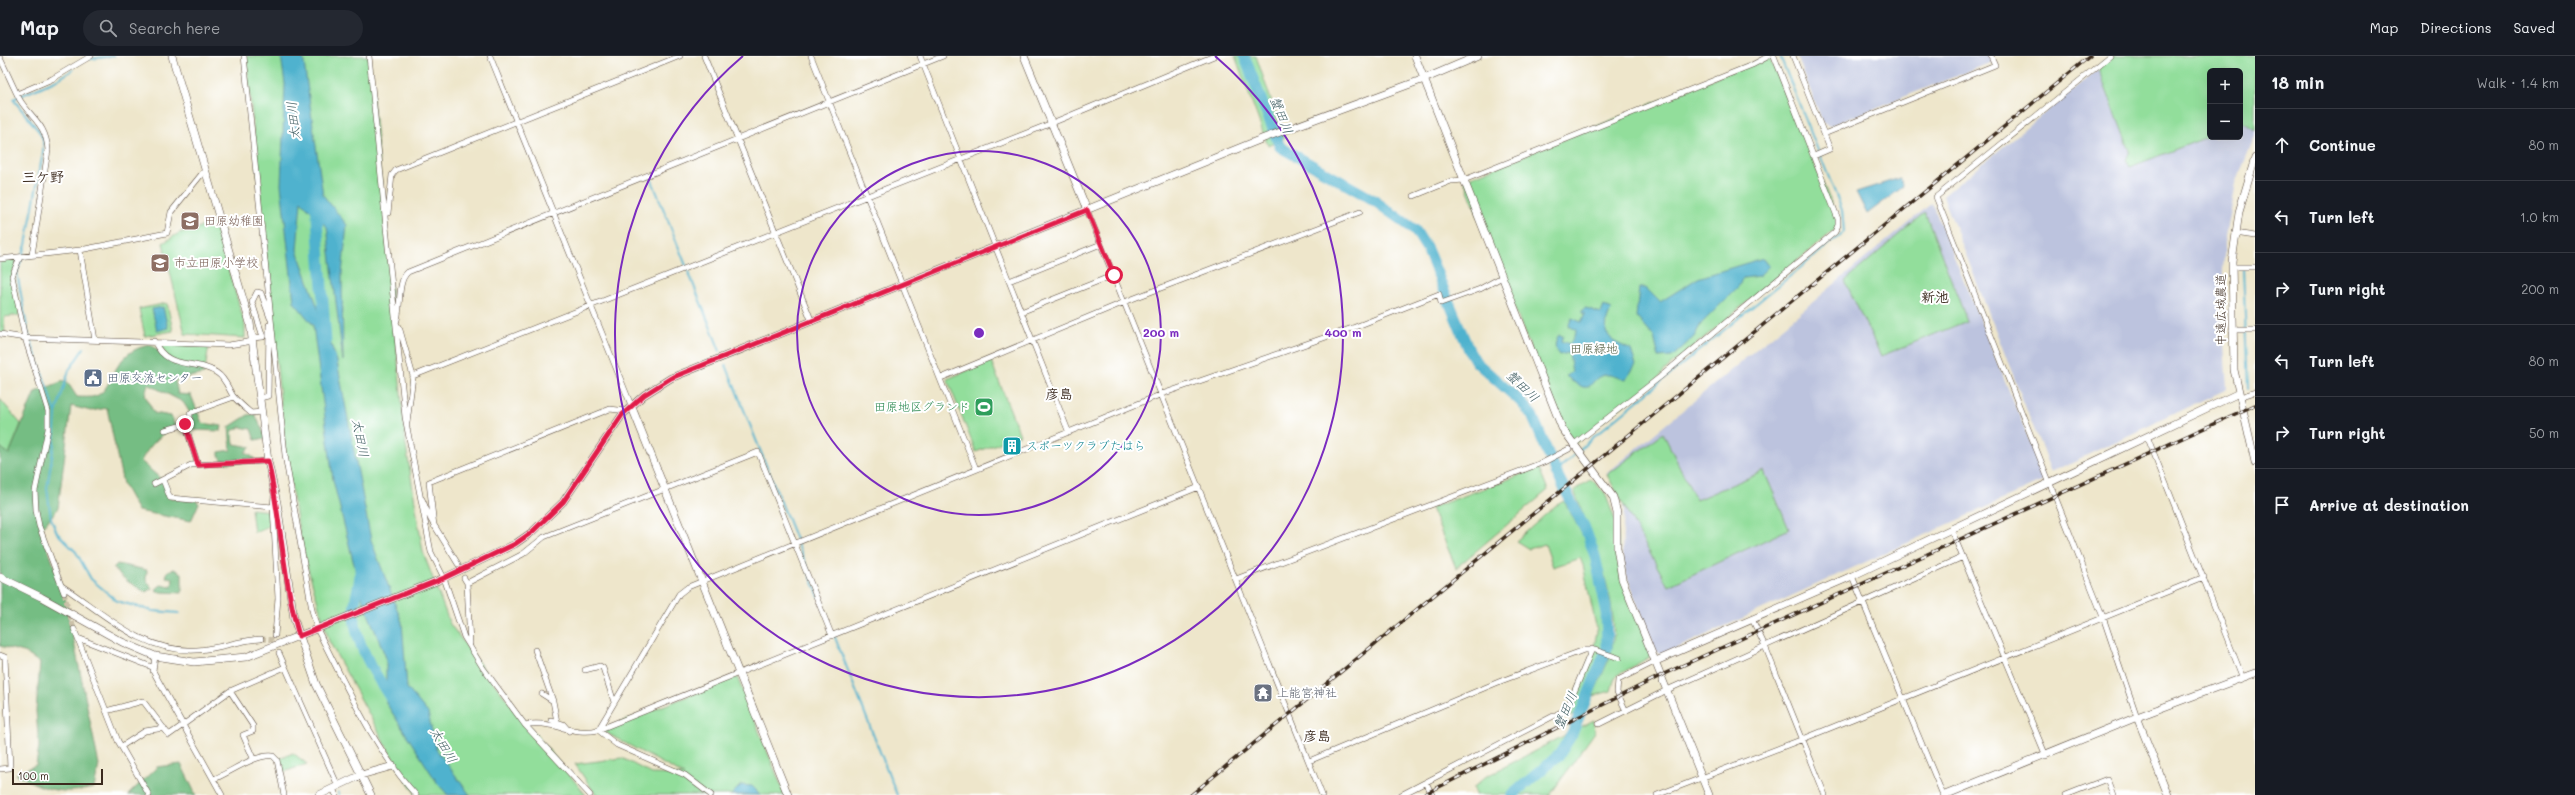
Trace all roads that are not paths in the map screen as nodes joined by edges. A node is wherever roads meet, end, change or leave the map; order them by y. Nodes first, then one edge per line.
1 (91, 56) edge
2 (172, 56) edge
3 (244, 56) edge
4 (369, 56) edge
5 (490, 56) edge
6 (680, 56) edge
7 (704, 56) edge
8 (811, 56) edge
9 (920, 56) edge
10 (943, 56) edge
11 (1024, 56) edge
12 (1214, 56) edge
13 (1415, 56) edge
14 (1478, 56) edge
15 (1769, 56) edge
16 (1774, 56) edge
17 (1793, 56) edge
18 (1991, 56) edge
19 (2110, 56) edge
20 (0, 58) edge
21 (923, 64) junction
22 (1424, 79) junction
23 (17, 94) junction
24 (830, 103) junction
25 (518, 122) junction
26 (1052, 123) junction
27 (1824, 134) junction
28 (738, 140) junction
29 (1814, 156) junction
30 (960, 158) junction
31 (2255, 158) edge
32 (205, 170) junction
33 (2253, 171) edge
34 (1464, 180) junction
35 (867, 195) junction
36 (1414, 196) dead end
37 (1087, 210) junction
38 (553, 212) junction
39 (1360, 212) dead end
40 (386, 222) junction
41 (776, 232) junction
42 (2235, 233) junction
43 (2255, 236) edge
44 (1102, 244) junction
45 (996, 247) junction
46 (80, 250) junction
47 (32, 255) junction
48 (20, 257) junction
49 (0, 259) edge
50 (2232, 267) junction
51 (2255, 267) edge
52 (1114, 275) junction
53 (1502, 277) junction
54 (1009, 281) junction
55 (902, 286) junction
56 (1126, 303) junction
57 (589, 305) junction
58 (1021, 312) junction
59 (271, 319) junction
60 (812, 322) junction
61 (396, 323) junction
62 (2232, 330) junction
63 (2255, 330) edge
64 (0, 334) edge
65 (26, 338) junction
66 (95, 340) junction
67 (253, 340) junction
68 (154, 341) junction
69 (1033, 341) junction
70 (413, 376) junction
71 (941, 378) junction
72 (2255, 392) edge
73 (1162, 394) junction
74 (2239, 395) junction
75 (234, 397) junction
76 (260, 398) junction
77 (631, 405) junction
78 (626, 411) junction
79 (262, 412) junction
80 (185, 424) junction
81 (406, 425) junction
82 (165, 430) dead end
83 (1069, 433) junction
84 (2147, 436) junction
85 (1571, 447) junction
86 (268, 461) junction
87 (2255, 462) edge
88 (198, 465) junction
89 (976, 469) junction
90 (163, 480) junction
91 (154, 484) dead end
92 (2049, 484) junction
93 (416, 485) junction
94 (1199, 487) junction
95 (665, 488) junction
96 (275, 492) junction
97 (273, 507) junction
98 (434, 526) junction
99 (1950, 529) junction
100 (797, 543) junction
101 (1963, 557) junction
102 (458, 564) dead end
103 (1852, 576) junction
104 (0, 577) edge
105 (2204, 577) junction
106 (444, 578) junction
107 (1236, 579) junction
108 (702, 580) junction
109 (62, 586) junction
110 (64, 593) tunnel mouth
111 (1864, 600) junction
112 (2103, 617) junction
113 (1752, 619) junction
114 (74, 629) tunnel mouth
115 (317, 629) junction
116 (275, 635) dead end
117 (833, 635) junction
118 (299, 636) junction
119 (78, 638) junction
120 (261, 639) tunnel mouth
121 (470, 645) junction
122 (1765, 646) junction
123 (535, 650) dead end
124 (1593, 650) junction
125 (279, 653) dead end
126 (0, 655) edge
127 (155, 656) junction
128 (2003, 657) junction
129 (1618, 658) dead end
130 (1656, 662) junction
131 (152, 667) junction
132 (285, 667) junction
133 (585, 670) dead end
134 (739, 673) junction
135 (2255, 673) edge
136 (2242, 676) junction
137 (1667, 690) junction
138 (230, 692) junction
139 (542, 694) dead end
140 (1903, 697) junction
141 (553, 701) junction
142 (614, 702) junction
143 (106, 711) junction
144 (1626, 711) junction
145 (2136, 717) junction
146 (551, 720) dead end
147 (557, 722) junction
148 (1599, 724) dead end
149 (183, 725) junction
150 (525, 725) junction
151 (164, 728) junction
152 (598, 730) junction
153 (569, 731) junction
154 (1803, 739) junction
155 (122, 746) junction
156 (2046, 756) junction
157 (253, 758) junction
158 (1309, 761) junction
159 (393, 766) junction
160 (0, 768) edge
161 (361, 775) junction
162 (1702, 777) junction
163 (214, 779) junction
164 (1426, 782) junction
165 (336, 790) edge
166 (150, 795) edge
167 (222, 795) edge
168 (284, 795) edge
169 (319, 795) edge
170 (371, 795) edge
171 (416, 795) edge
172 (590, 795) edge
173 (711, 795) edge
174 (788, 795) edge
175 (1322, 795) edge
176 (1402, 795) edge
177 (1432, 795) edge
178 (1657, 795) edge
179 (1709, 795) edge
180 (1825, 795) edge
181 (1944, 795) edge
182 (2066, 795) edge
183 (2113, 795) edge
184 (2168, 795) edge

1 - 23 street
2 - 32 street
3 - 59 street
4 - 40 street
5 - 25 street
6 - 25 street
7 - 28 street
8 - 24 street
9 - 21 street
10 - 21 street
11 - 26 street
12 - 26 street
13 - 22 street
14 - 22 street
15 - 34 street
16 - 29 street
17 - 27 street
18 - 27 street
19 - 92 street
20 - 23 street
21 - 24 street
21 - 30 street
22 - 34 street
22 - 37 street
23 - 47 street
24 - 28 street
24 - 35 street
25 - 38 street
25 - 40 street
26 - 30 street
26 - 37 street
27 - 29 street
28 - 38 street
28 - 41 street
29 - 85 street
30 - 35 street
30 - 45 street
31 - 33 street, 中遠広域農道
32 - 46 street
32 - 67 street
33 - 42 street, 中遠広域農道
34 - 36 street
34 - 53 street
35 - 41 street
35 - 55 street
37 - 44 street
37 - 45 street
38 - 57 street
38 - 61 street
39 - 56 street
40 - 61 street
41 - 57 street
41 - 60 street
42 - 43 street
42 - 50 street, 中遠広域農道
44 - 52 street
44 - 54 street
45 - 54 street
45 - 55 street
46 - 47 street
46 - 66 street
47 - 48 street
48 - 49 street
48 - 65 street
50 - 51 street
50 - 62 street, 中遠広域農道
52 - 56 street
52 - 58 street
53 - 73 street
53 - 85 street
54 - 58 street
55 - 60 street
55 - 71 street
56 - 69 street
56 - 73 street
57 - 70 street
57 - 77 street
58 - 69 street
59 - 67 street
59 - 76 street
59 - 115 street
60 - 77 street
61 - 70 street
61 - 81 street
62 - 63 street
62 - 74 street, 中遠広域農道
64 - 65 street
65 - 66 street
65 - 109 street
66 - 68 street
67 - 68 street
67 - 76 street
68 - 75 street
69 - 71 street
69 - 83 street
70 - 81 street
71 - 89 street
72 - 74 street
73 - 83 street
73 - 94 street
74 - 84 street
74 - 87 street, 中遠広域農道
75 - 79 street
75 - 80 street
76 - 79 street
77 - 78 street
77 - 95 street
78 - 98 street
78 - 106 street
79 - 86 street
80 - 82 street
80 - 88 street
81 - 93 street
83 - 89 street
84 - 92 street
84 - 105 street
85 - 107 street
85 - 130 street
86 - 88 street
86 - 96 street
88 - 90 street
89 - 100 street
90 - 91 street
90 - 97 street
92 - 99 street
92 - 112 street
93 - 98 street
93 - 106 street
94 - 107 street
94 - 117 street
95 - 100 street
95 - 108 street
95 - 121 street
96 - 97 street
96 - 118 street
97 - 116 street
98 - 102 street
99 - 101 street
99 - 103 street
100 - 108 street
100 - 117 street
101 - 111 street
101 - 128 street
103 - 111 street
103 - 113 street
104 - 127 street
105 - 112 street
105 - 136 street
106 - 115 street
106 - 121 street
107 - 158 street
108 - 134 street
108 - 142 street
109 - 110 street
109 - 120 street
111 - 122 street
111 - 140 street
112 - 128 street
112 - 145 street
113 - 122 street
113 - 130 street
114 - 119 street
115 - 118 street
115 - 159 street
117 - 134 street
118 - 127 street
118 - 161 street
119 - 131 street
119 - 143 street
121 - 150 street
122 - 137 street
122 - 154 street
123 - 141 street
124 - 129 street
124 - 158 street
124 - 164 street
125 - 132 street
126 - 160 street
127 - 131 street
128 - 140 street
128 - 156 street
130 - 137 street
130 - 144 street
131 - 149 street
132 - 138 street
132 - 165 street
133 - 142 street
134 - 152 street
134 - 174 street
135 - 136 street
136 - 145 street
137 - 144 street
137 - 162 street
138 - 149 street
138 - 157 street
139 - 141 street
140 - 154 street
140 - 181 street
141 - 147 street
142 - 152 street
143 - 151 street
143 - 155 street
144 - 148 street
145 - 156 street
145 - 184 street
146 - 147 street
147 - 153 street
149 - 151 street
149 - 163 street
150 - 153 street
150 - 172 street
151 - 155 street
152 - 153 street
152 - 173 street
154 - 162 street
154 - 180 street
155 - 166 street
156 - 181 street
157 - 163 street
157 - 168 street
158 - 175 street
159 - 161 street
159 - 171 street
161 - 165 street
161 - 170 street
162 - 178 street
162 - 179 street
163 - 167 street
164 - 176 street
164 - 177 street
165 - 169 street
182 - 183 street

